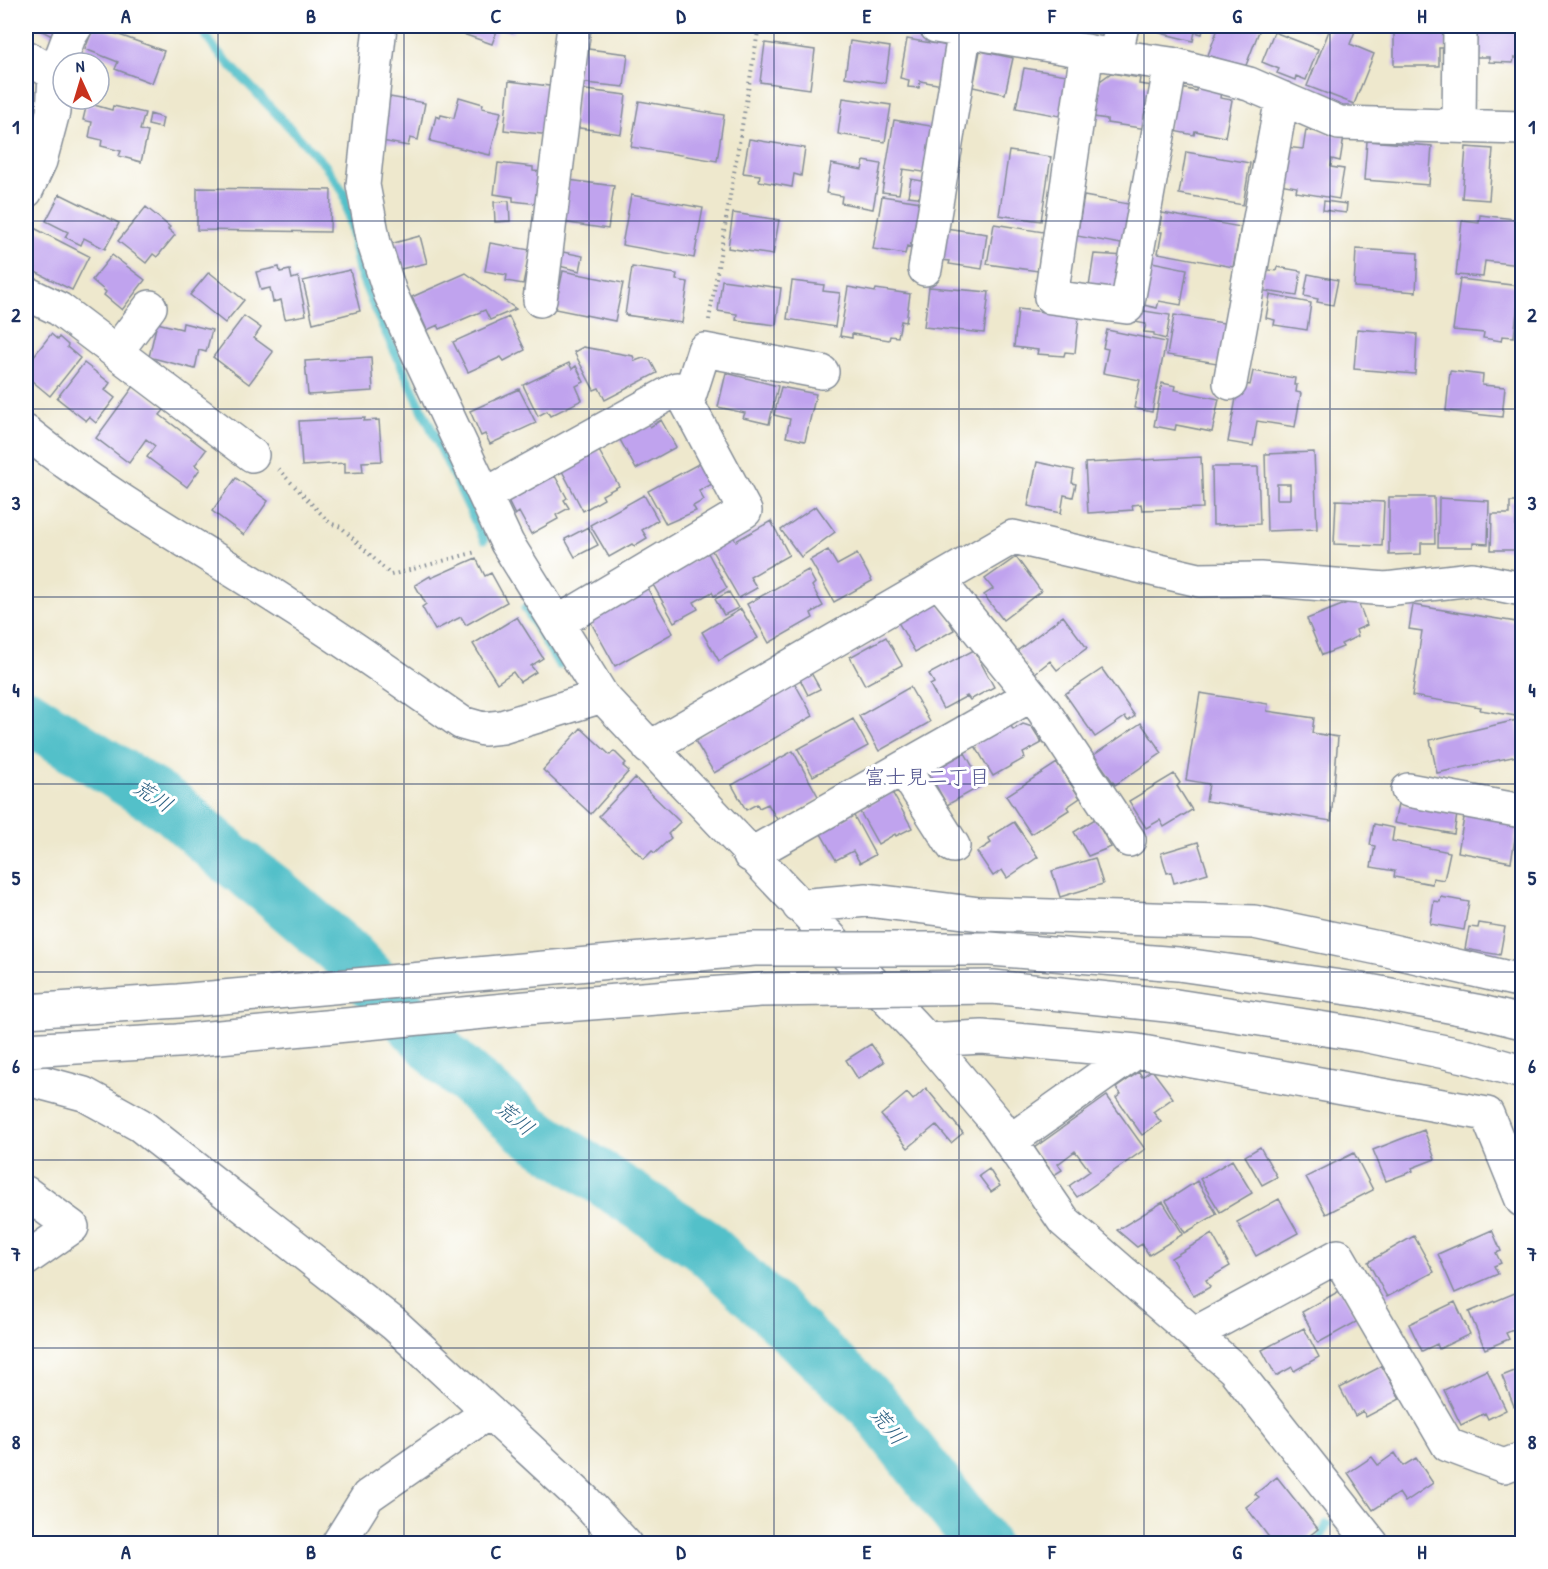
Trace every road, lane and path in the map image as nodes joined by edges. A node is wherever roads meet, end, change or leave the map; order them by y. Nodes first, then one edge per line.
1 (76, 26) edge
2 (380, 26) edge
3 (574, 26) edge
4 (759, 26) edge
5 (951, 28) edge
6 (1460, 29) dead end
7 (1108, 44) edge
8 (64, 51) edge
9 (26, 57) edge
10 (1171, 64) junction
11 (51, 72) edge
12 (1282, 98) junction
13 (51, 111) edge
14 (1459, 126) junction
15 (1522, 128) edge
16 (26, 191) edge
17 (925, 269) dead end
18 (26, 293) edge
19 (540, 300) dead end
20 (150, 307) dead end
21 (704, 350) junction
22 (116, 352) junction
23 (822, 372) dead end
24 (1230, 383) dead end
25 (687, 403) junction
26 (26, 432) edge
27 (252, 455) joint
28 (485, 495) junction
29 (507, 543) junction
30 (939, 581) junction
31 (1522, 589) edge
32 (556, 623) junction
33 (1031, 695) junction
34 (602, 696) junction
35 (649, 747) junction
36 (903, 768) junction
37 (1408, 790) dead end
38 (1522, 811) edge
39 (1129, 840) dead end
40 (953, 846) dead end
41 (750, 855) junction
42 (799, 906) junction
43 (1522, 981) edge
44 (26, 1011) edge
45 (1522, 1022) edge
46 (927, 1040) junction
47 (26, 1050) edge
48 (1137, 1051) junction
49 (1522, 1072) edge
50 (26, 1080) edge
51 (1010, 1141) junction
52 (26, 1192) edge
53 (1522, 1200) edge
54 (26, 1259) edge
55 (1194, 1334) junction
56 (489, 1412) junction
57 (1522, 1459) edge
58 (338, 1544) edge
59 (625, 1544) edge
60 (1372, 1544) edge

1 - 8 street
2 - 28 street
3 - 19 street
4 - 21 path
5 - 7 street
5 - 17 street
6 - 14 street
7 - 10 street
7 - 10 street
9 - 11 street
10 - 12 street
12 - 14 street
12 - 24 street
13 - 16 street
14 - 15 street
18 - 22 street
20 - 22 street
21 - 23 street
21 - 25 street
22 - 27 street
25 - 28 street
25 - 32 street
26 - 34 street
27 - 29 path
28 - 29 street
29 - 32 street
30 - 31 street
30 - 33 street
30 - 35 street
32 - 34 street
33 - 36 street
33 - 39 street
34 - 35 street
35 - 41 street
36 - 40 street
36 - 41 street
37 - 38 street
41 - 42 street
42 - 43 street
42 - 46 street
44 - 45 street, bridge
46 - 48 street
46 - 51 street
47 - 49 street, bridge
48 - 51 street
48 - 53 street
50 - 56 street
51 - 55 street
52 - 54 street
55 - 57 street
55 - 60 street
56 - 58 street
56 - 59 street

